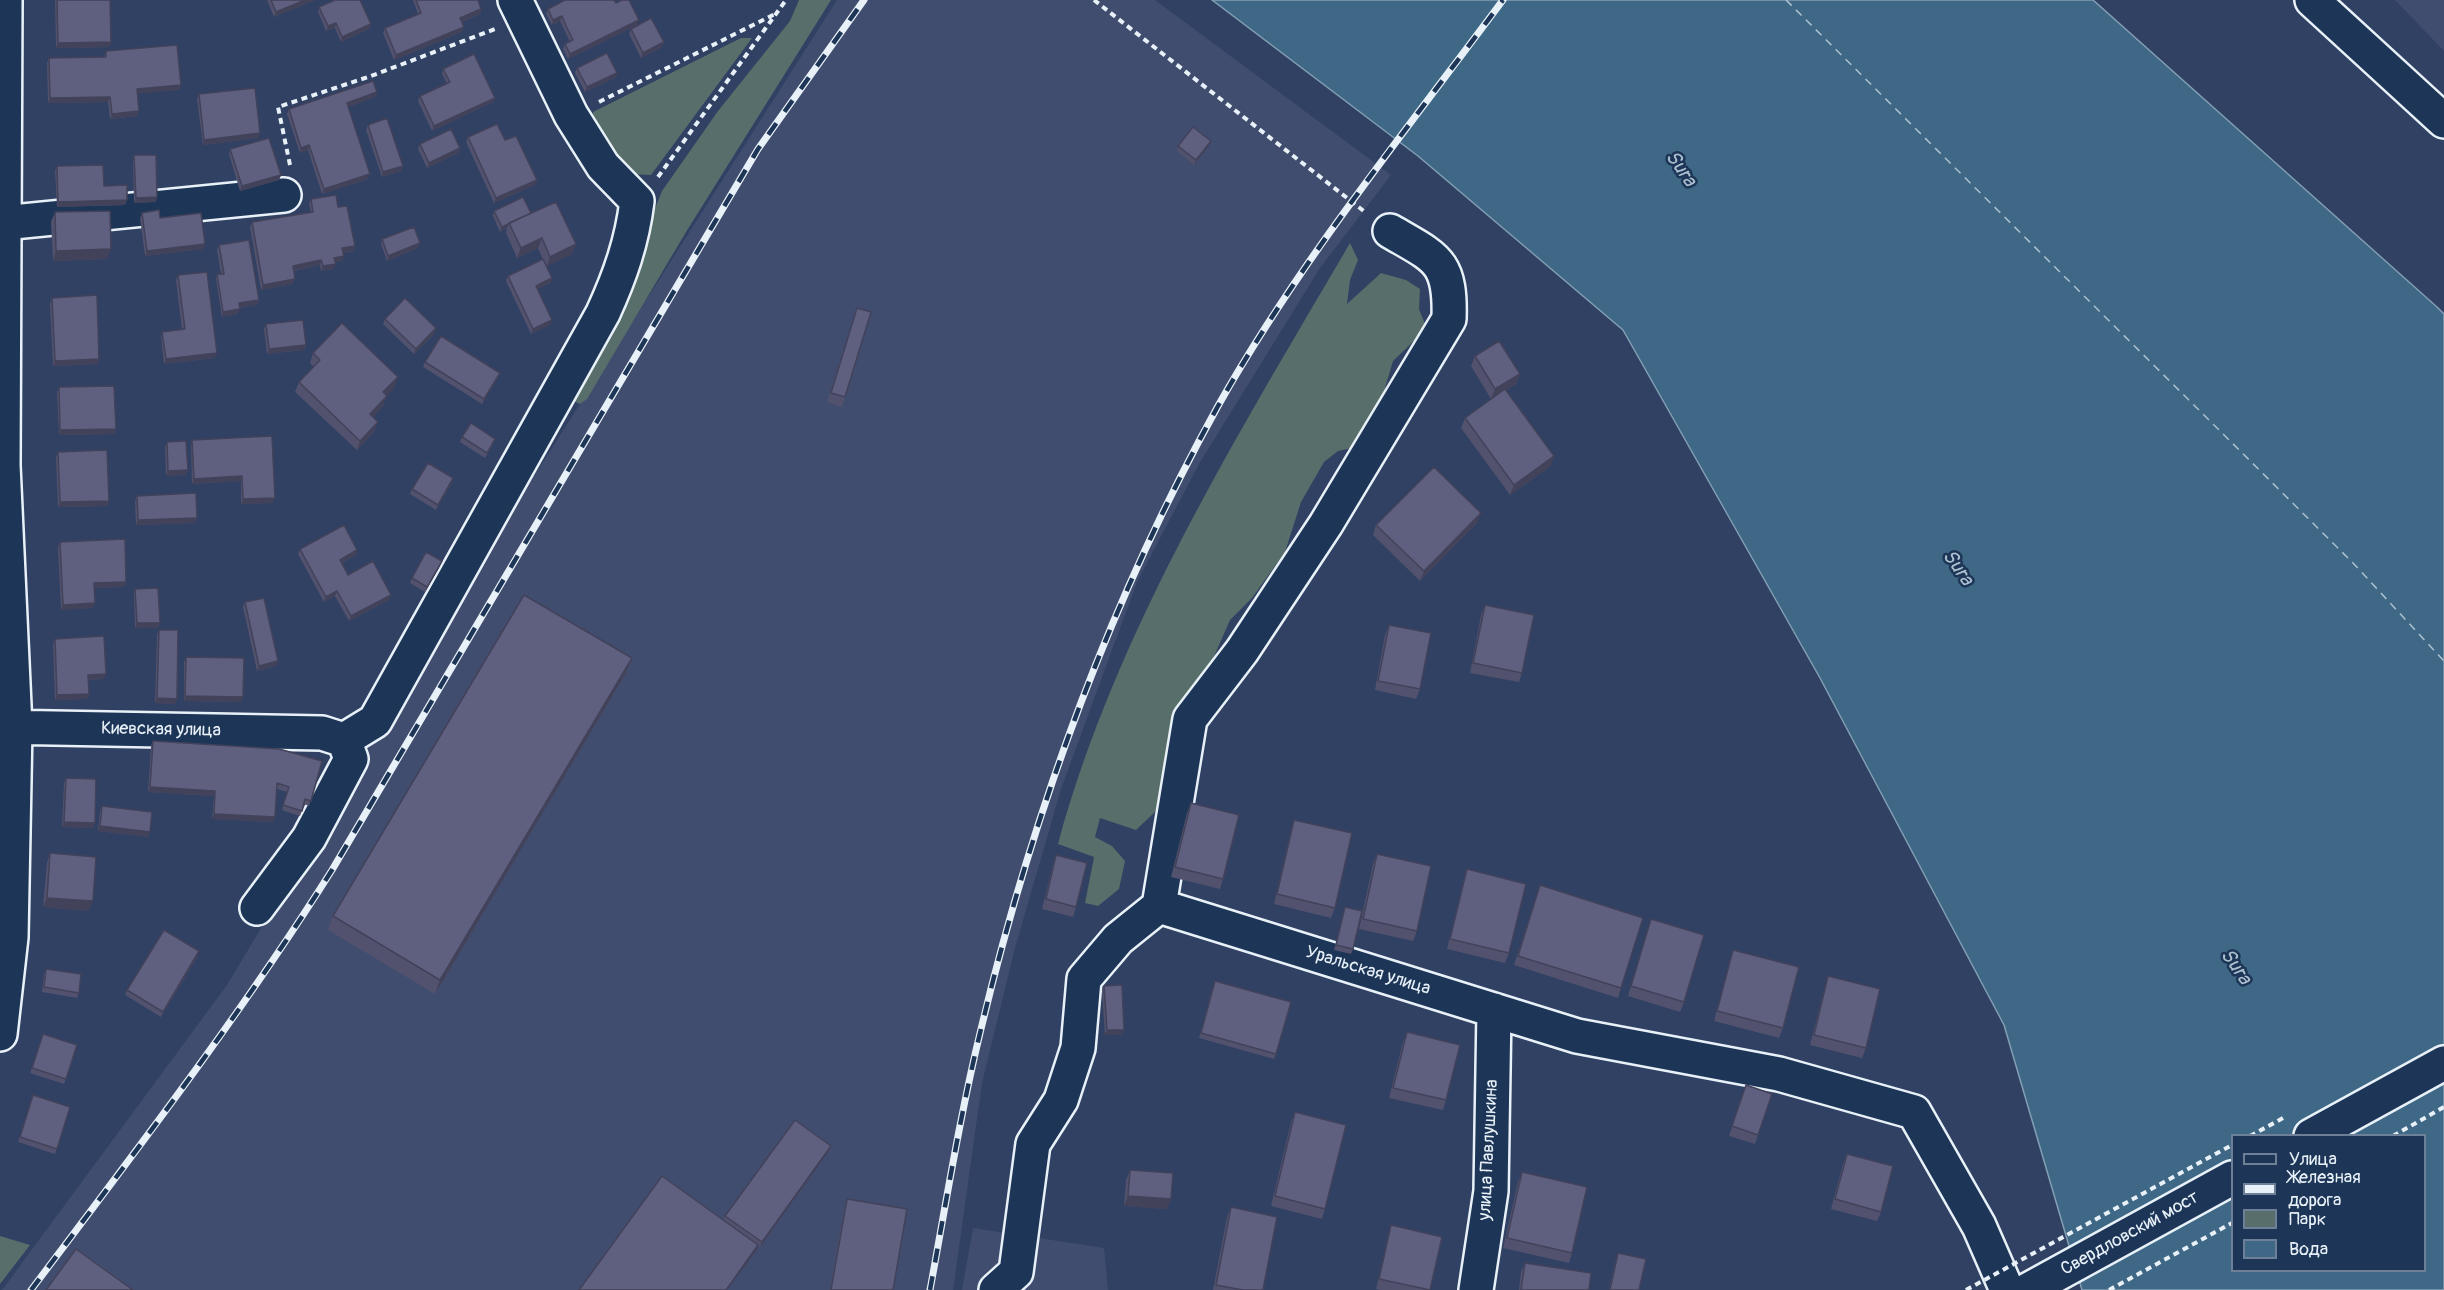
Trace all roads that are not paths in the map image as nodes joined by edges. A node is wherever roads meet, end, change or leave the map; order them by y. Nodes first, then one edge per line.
1 (5, 0) edge
2 (2312, 0) edge
3 (520, 9) edge
4 (2444, 121) edge
5 (284, 195) road end
6 (3, 223) junction
7 (1390, 231) road end
8 (1, 292) edge
9 (8, 727) edge
10 (333, 737) junction
11 (1159, 906) junction
12 (257, 908) dead end
13 (1494, 1010) junction
14 (0, 1034) edge
15 (2444, 1063) edge
16 (2316, 1134) edge
17 (2231, 1180) edge
18 (996, 1290) edge
19 (1476, 1290) edge
20 (2007, 1290) edge
21 (2028, 1290) edge

1 - 6 street
2 - 4 street
3 - 10 street
5 - 6 street
6 - 8 street
7 - 11 street
8 - 9 street
9 - 10 street, Киевская улица
9 - 14 street
10 - 12 street
11 - 13 street, Уральская улица
11 - 18 street
13 - 19 street, улица Павлушкина
13 - 20 street, Уральская улица
15 - 16 street
17 - 21 street, Свердловский мост

